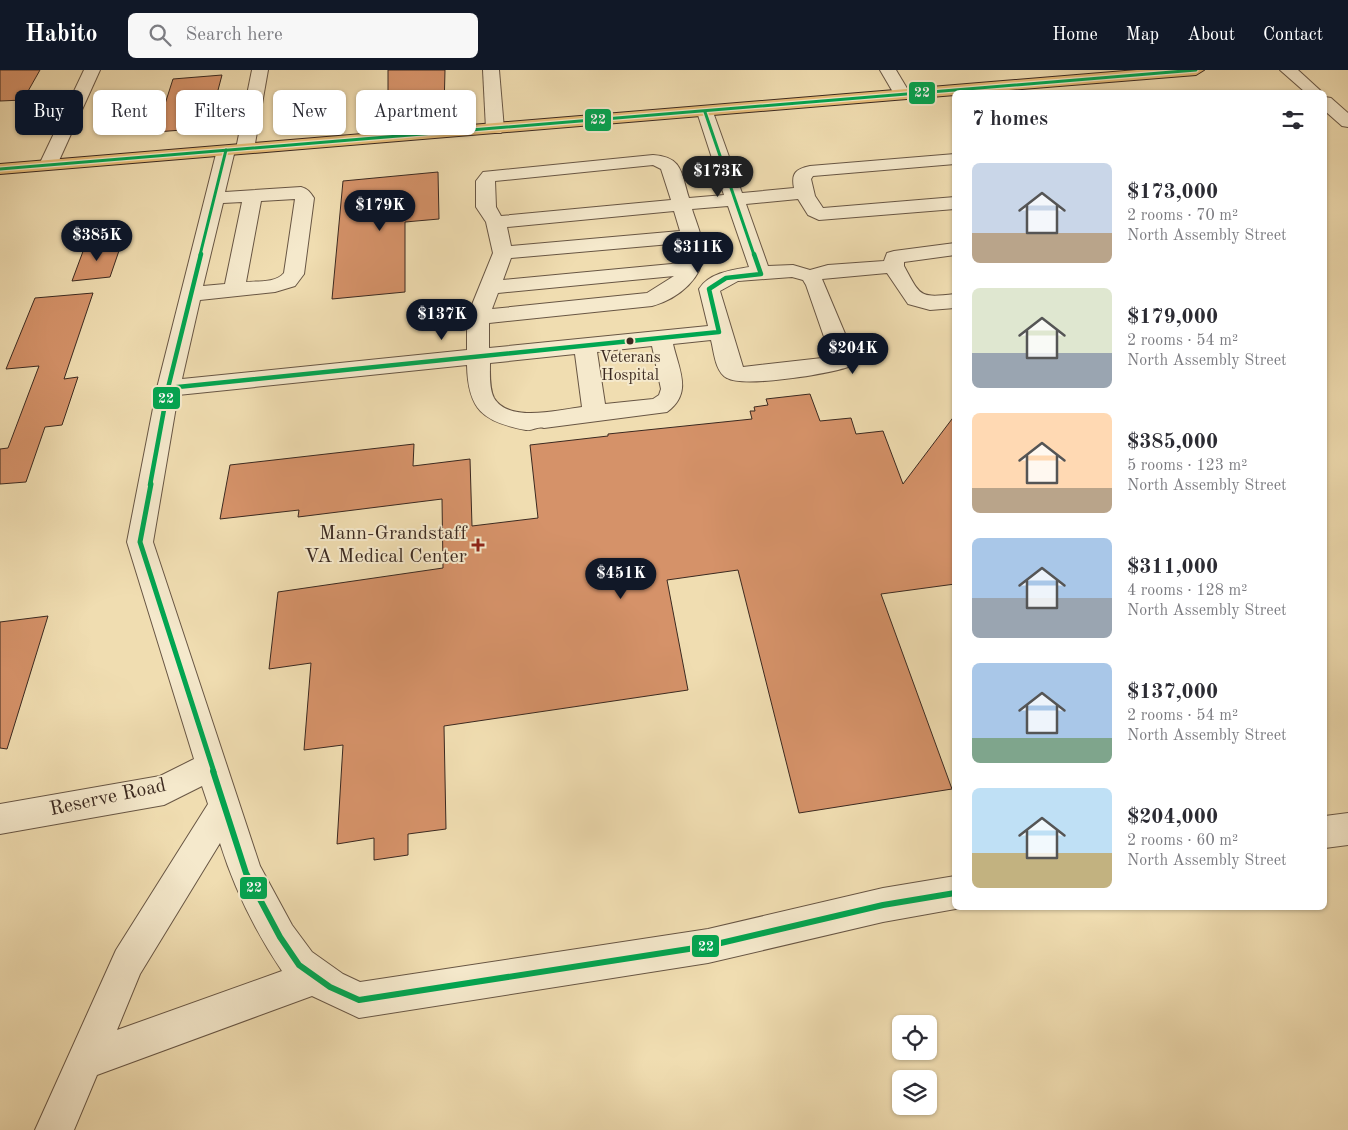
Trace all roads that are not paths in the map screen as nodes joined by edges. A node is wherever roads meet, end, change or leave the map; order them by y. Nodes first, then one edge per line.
1 (92, 70) edge
2 (260, 70) edge
3 (491, 70) edge
4 (888, 70) edge
5 (1196, 70) edge
6 (1288, 70) edge
7 (962, 90) edge
8 (1312, 90) edge
9 (952, 91) edge
10 (903, 95) junction
11 (1327, 104) edge
12 (704, 112) junction
13 (1348, 122) edge
14 (495, 129) junction
15 (235, 149) junction
16 (952, 159) edge
17 (48, 164) junction
18 (0, 168) edge
19 (805, 193) junction
20 (253, 195) junction
21 (214, 198) junction
22 (736, 198) junction
23 (952, 203) edge
24 (682, 204) junction
25 (496, 222) junction
26 (691, 236) junction
27 (952, 248) edge
28 (502, 253) junction
29 (894, 266) junction
30 (690, 268) junction
31 (761, 274) junction
32 (810, 276) junction
33 (488, 288) junction
34 (234, 290) junction
35 (191, 294) junction
36 (952, 301) edge
37 (478, 316) junction
38 (719, 332) junction
39 (661, 338) junction
40 (585, 345) junction
41 (480, 356) junction
42 (168, 388) junction
43 (595, 414) junction
44 (213, 765) junction
45 (225, 805) junction
46 (0, 819) edge
47 (1348, 828) edge
48 (1327, 832) edge
49 (952, 894) edge
50 (316, 977) junction
51 (84, 1061) junction
52 (54, 1130) edge

1 - 17 street
2 - 15 street
3 - 14 street
4 - 10 street
5 - 7 main road
6 - 8 street
9 - 10 main road
10 - 12 main road
11 - 13 street
12 - 14 main road
12 - 22 street
14 - 15 main road
15 - 17 main road
15 - 21 street
16 - 19 street
17 - 18 main road
19 - 22 street
19 - 23 street
20 - 21 street
20 - 34 street
20 - 34 street
21 - 35 street
22 - 24 street
22 - 31 street
24 - 25 street
24 - 25 street
24 - 26 street
25 - 28 street
26 - 28 street
26 - 30 street
27 - 29 street
28 - 33 street
29 - 32 street
29 - 36 street
30 - 33 street
30 - 37 street
31 - 32 street
31 - 38 street
32 - 38 street
33 - 37 street
34 - 35 street
35 - 42 street
37 - 41 street
38 - 39 street
39 - 40 street
39 - 43 street
40 - 41 street
40 - 43 street
41 - 42 street
41 - 43 street
42 - 44 street
44 - 45 street
44 - 46 street, Reserve Road
45 - 50 street
45 - 51 street
47 - 48 street
49 - 50 street
50 - 51 street
51 - 52 street

